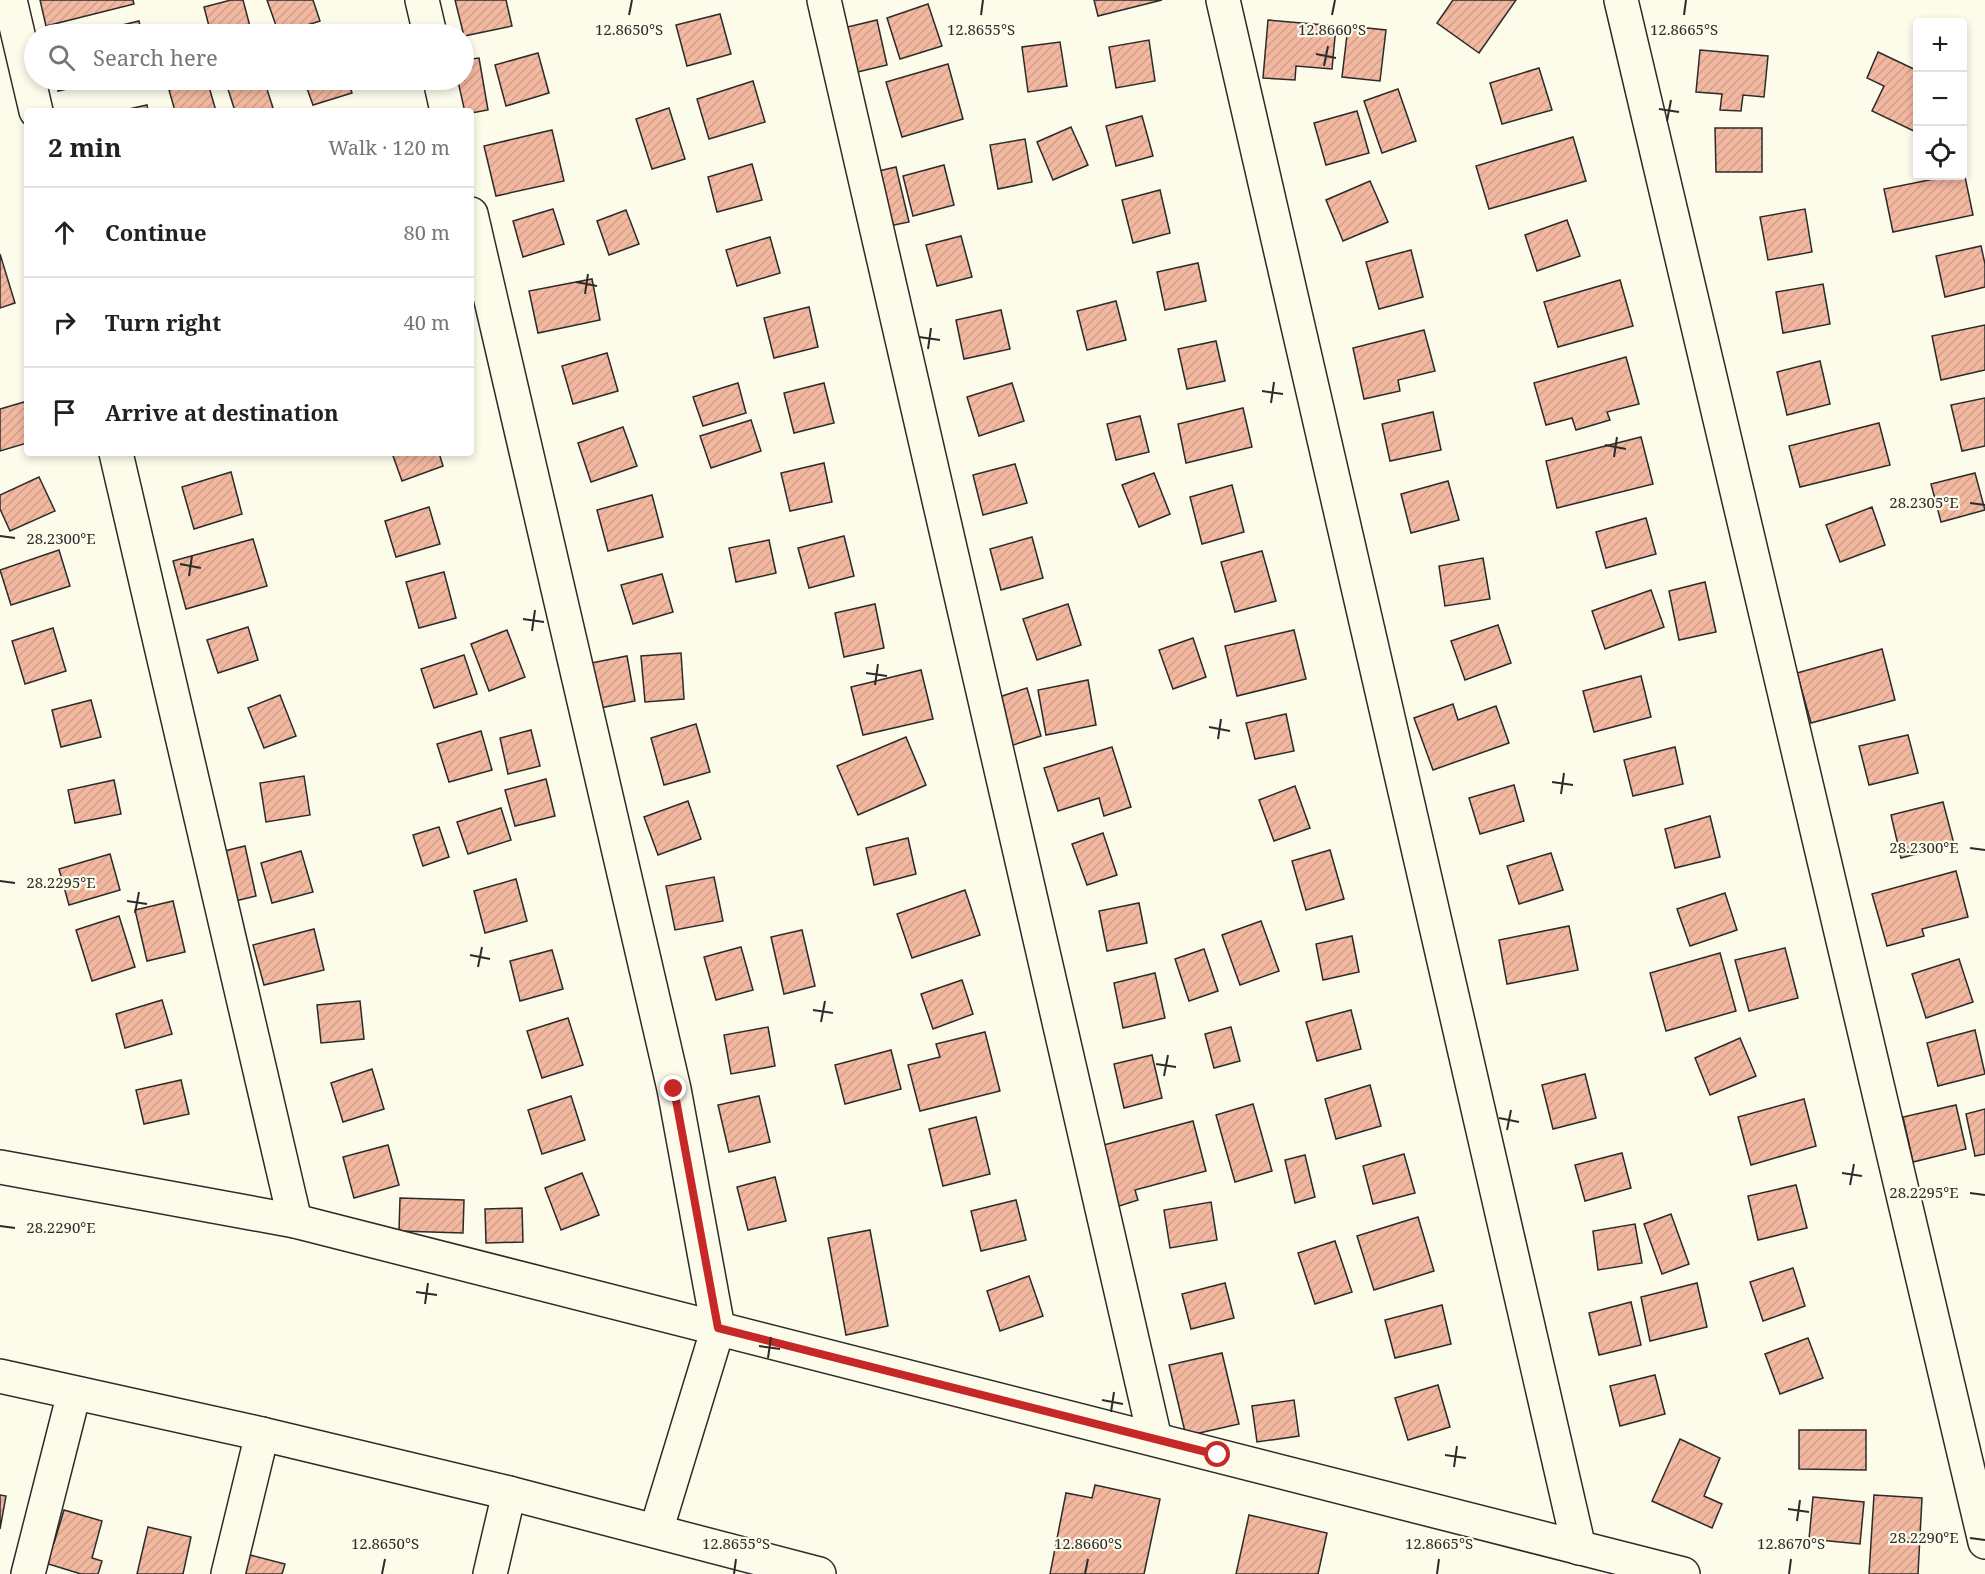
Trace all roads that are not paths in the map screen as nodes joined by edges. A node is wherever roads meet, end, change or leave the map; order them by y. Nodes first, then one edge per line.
1 (10, 0) edge
2 (422, 0) edge
3 (824, 0) edge
4 (1223, 0) edge
5 (1621, 0) edge
6 (428, 24) edge
7 (24, 60) edge
8 (31, 90) edge
9 (442, 90) edge
10 (35, 108) edge
11 (446, 108) edge
12 (474, 226) edge
13 (117, 456) edge
14 (0, 1167) edge
15 (295, 1221) junction
16 (718, 1328) junction
17 (0, 1376) edge
18 (74, 1393) junction
19 (262, 1434) junction
20 (1155, 1439) junction
21 (509, 1493) junction
22 (656, 1531) junction
23 (1985, 1542) edge
24 (1579, 1548) junction
25 (752, 1565) edge
26 (28, 1574) edge
27 (228, 1574) edge
28 (490, 1574) edge
29 (819, 1574) edge
30 (1683, 1574) edge

1 - 7 street
2 - 6 street
3 - 20 street
4 - 24 street
5 - 23 street
8 - 10 street
9 - 11 street
12 - 16 street
13 - 15 street
14 - 15 street
15 - 16 street
16 - 20 street
16 - 22 street
17 - 18 street
18 - 19 street
18 - 26 street
19 - 21 street
19 - 27 street
20 - 24 street
21 - 22 street
21 - 28 street
22 - 25 street
24 - 30 street
25 - 29 street

